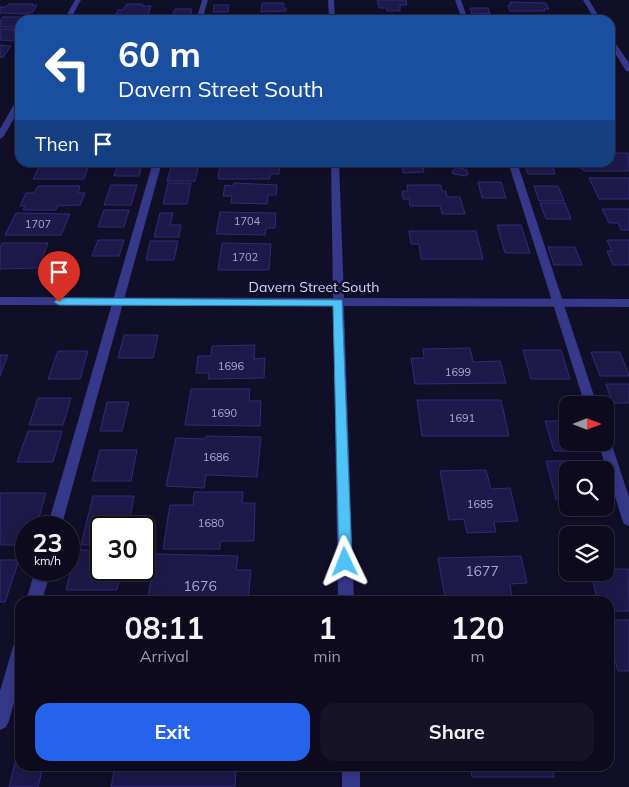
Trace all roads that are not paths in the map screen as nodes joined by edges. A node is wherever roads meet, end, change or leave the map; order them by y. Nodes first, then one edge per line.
1 (78, 0) edge
2 (205, 0) edge
3 (331, 0) edge
4 (458, 0) edge
5 (586, 0) edge
6 (70, 15) edge
7 (200, 15) edge
8 (332, 15) edge
9 (463, 15) edge
10 (595, 15) edge
11 (615, 46) edge
12 (629, 69) edge
13 (15, 110) edge
14 (0, 136) edge
15 (157, 167) edge
16 (335, 167) edge
17 (514, 167) edge
18 (0, 301) edge
19 (118, 302) junction
20 (338, 302) junction
21 (557, 302) junction
22 (629, 302) edge
23 (588, 396) edge
24 (607, 451) edge
25 (57, 516) edge
26 (629, 520) edge
27 (39, 581) edge
28 (35, 596) edge
29 (346, 596) edge
30 (15, 668) edge
31 (0, 721) edge
32 (351, 771) edge
33 (351, 787) edge

1 - 6 street
2 - 7 street
3 - 8 street
4 - 9 street
5 - 10 street
11 - 12 street
13 - 14 street
15 - 19 street
16 - 20 street
17 - 21 street
18 - 19 street, Davern Street South
19 - 20 street, Davern Street South
19 - 25 street
20 - 21 street, Davern Street South
20 - 29 street
21 - 22 street, Davern Street South
21 - 23 street
24 - 26 street
27 - 28 street
30 - 31 street
32 - 33 street

